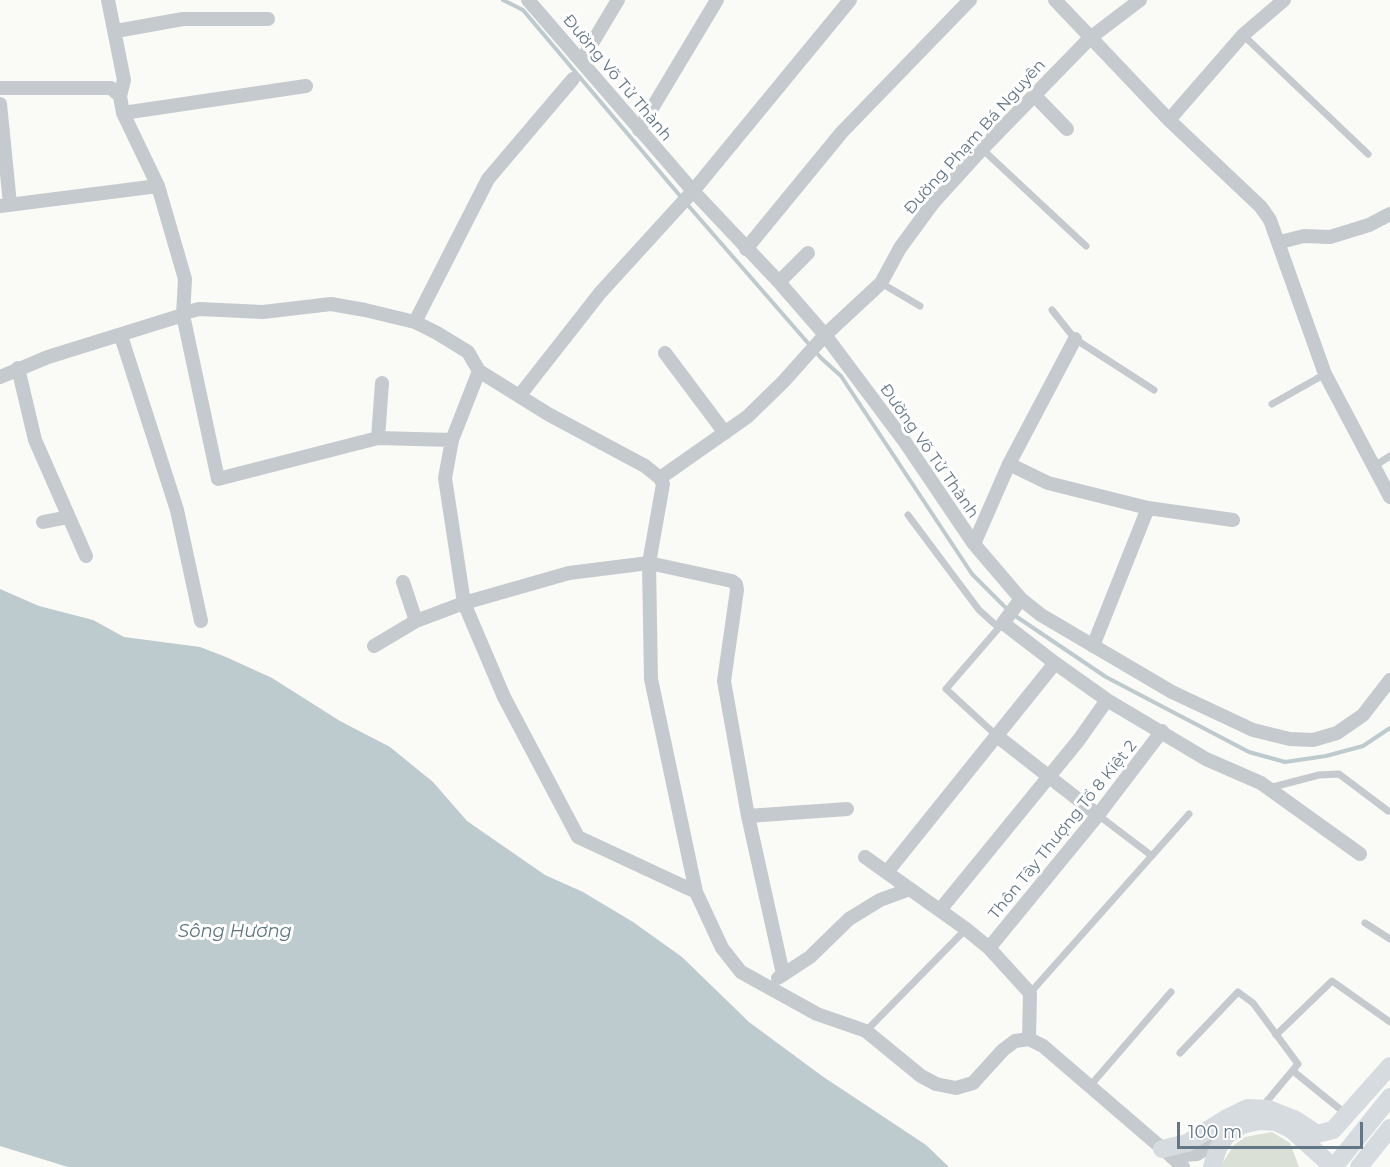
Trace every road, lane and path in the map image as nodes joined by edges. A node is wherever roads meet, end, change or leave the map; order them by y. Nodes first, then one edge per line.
1 (108, 0) edge
2 (528, 0) edge
3 (618, 0) edge
4 (850, 0) edge
5 (970, 0) edge
6 (1055, 0) edge
7 (1140, 0) edge
8 (1284, 0) edge
9 (713, 2) edge
10 (268, 19) dead end
11 (116, 31) junction
12 (1244, 35) junction
13 (1090, 38) junction
14 (582, 60) junction
15 (573, 79) dead end
16 (306, 86) dead end
17 (0, 88) edge
18 (1034, 95) junction
19 (120, 96) junction
20 (0, 104) edge
21 (123, 113) junction
22 (1169, 120) junction
23 (639, 129) junction
24 (1067, 129) dead end
25 (982, 149) junction
26 (1368, 154) dead end
27 (158, 186) junction
28 (691, 193) junction
29 (5, 205) edge
30 (1390, 214) edge
31 (1280, 242) junction
32 (1086, 246) dead end
33 (746, 249) junction
34 (808, 254) dead end
35 (779, 282) junction
36 (880, 284) junction
37 (920, 306) dead end
38 (1052, 310) dead end
39 (183, 314) junction
40 (415, 322) junction
41 (121, 336) junction
42 (822, 339) junction
43 (1075, 339) junction
44 (665, 353) dead end
45 (18, 368) junction
46 (479, 371) junction
47 (1325, 374) junction
48 (0, 377) edge
49 (382, 383) dead end
50 (1154, 390) dead end
51 (520, 395) junction
52 (1272, 404) dead end
53 (725, 433) junction
54 (378, 438) junction
55 (452, 440) junction
56 (1390, 456) edge
57 (1009, 464) junction
58 (1373, 467) junction
59 (660, 478) junction
60 (1390, 497) edge
61 (1148, 508) junction
62 (908, 515) dead end
63 (69, 516) junction
64 (1233, 520) dead end
65 (43, 522) dead end
66 (974, 544) junction
67 (86, 556) dead end
68 (648, 563) junction
69 (403, 582) dead end
70 (464, 603) junction
71 (1017, 604) junction
72 (201, 621) dead end
73 (416, 621) junction
74 (1001, 625) junction
75 (374, 646) dead end
76 (1093, 646) junction
77 (1055, 663) junction
78 (1390, 680) edge
79 (1107, 700) junction
80 (1162, 731) junction
81 (998, 736) junction
82 (1047, 776) junction
83 (1269, 788) junction
84 (847, 809) dead end
85 (1388, 811) dead end
86 (1189, 814) dead end
87 (1098, 815) junction
88 (748, 816) junction
89 (1360, 854) dead end
90 (1152, 856) junction
91 (865, 857) dead end
92 (887, 872) junction
93 (910, 889) junction
94 (696, 892) junction
95 (940, 910) junction
96 (1365, 923) dead end
97 (966, 929) junction
98 (1390, 939) edge
99 (989, 948) junction
100 (783, 974) junction
101 (766, 986) junction
102 (1170, 992) dead end
103 (1030, 993) junction
104 (1390, 1022) edge
105 (866, 1031) junction
106 (1276, 1035) junction
107 (1029, 1039) junction
108 (1180, 1053) dead end
109 (1390, 1066) edge
110 (1293, 1071) junction
111 (1090, 1086) junction
112 (1390, 1097) edge
113 (1260, 1109) junction
114 (1348, 1116) junction
115 (1390, 1128) edge
116 (1227, 1135) junction
117 (1167, 1153) junction
118 (1183, 1167) edge
119 (1212, 1167) edge
120 (1334, 1167) edge
121 (1359, 1167) edge

1 - 11 street
2 - 14 street, Đường Võ Tử Thành
3 - 14 street
4 - 28 street
5 - 33 street
6 - 13 street
7 - 13 street, Đường Phạm Bá Nguyên
8 - 12 street
9 - 23 street
10 - 11 street
11 - 19 street
12 - 22 street
12 - 26 lane
13 - 18 street, Đường Phạm Bá Nguyên
13 - 22 street
14 - 23 street, Đường Võ Tử Thành
15 - 40 street
16 - 21 street
17 - 19 street
18 - 24 street
18 - 25 street, Đường Phạm Bá Nguyên
19 - 21 street
20 - 29 street
21 - 27 street
22 - 31 street
23 - 28 street, Đường Võ Tử Thành
25 - 32 lane
25 - 36 street, Đường Phạm Bá Nguyên
27 - 29 street
27 - 39 street
28 - 33 street, Đường Võ Tử Thành
28 - 51 street
30 - 31 street
31 - 47 street
33 - 35 street, Đường Võ Tử Thành
34 - 35 street
35 - 42 street, Đường Võ Tử Thành
36 - 37 lane
36 - 42 street, Đường Phạm Bá Nguyên
38 - 43 lane
39 - 40 street
39 - 41 street
39 - 54 street
40 - 46 street
41 - 45 street
41 - 72 street
42 - 53 street, Đường Phạm Bá Nguyên
42 - 66 street, Đường Võ Tử Thành
43 - 50 lane
43 - 57 street
44 - 53 street
45 - 48 street
45 - 63 street
46 - 51 street
46 - 55 street
47 - 52 lane
47 - 58 street
49 - 54 street
51 - 59 street
53 - 59 street, Đường Phạm Bá Nguyên
54 - 55 street
55 - 70 street
56 - 58 lane
57 - 61 street
57 - 66 street
58 - 60 street
59 - 68 street
61 - 64 street
61 - 76 street
62 - 74 lane
63 - 65 street
63 - 67 street
66 - 71 street, Đường Võ Tử Thành
68 - 70 street
68 - 88 street
68 - 94 street
69 - 73 street
70 - 73 street
70 - 94 street
71 - 74 street
71 - 76 street, Đường Võ Tử Thành
73 - 75 street
74 - 77 street
74 - 81 lane
76 - 78 street, Đường Võ Tử Thành
77 - 79 street
77 - 81 street
79 - 80 street
79 - 82 street
80 - 83 street
80 - 87 street, Thôn Tây Thượng Tổ 8 Kiệt 2
81 - 82 street
81 - 92 street
82 - 87 street
82 - 95 street
83 - 85 lane
83 - 89 street
84 - 88 street
86 - 90 lane
87 - 90 lane
87 - 99 street, Thôn Tây Thượng Tổ 8 Kiệt 2
88 - 100 street
90 - 103 lane
91 - 92 street
92 - 93 street
93 - 95 street
93 - 100 street
94 - 101 street
95 - 97 street
96 - 98 lane
97 - 99 street
97 - 105 lane
99 - 103 street
100 - 101 street
101 - 105 street
102 - 111 lane
103 - 107 street
104 - 106 lane
105 - 107 street
106 - 108 lane
106 - 110 lane
107 - 111 street
109 - 114 main road
110 - 113 lane
110 - 114 lane
111 - 117 street
112 - 120 main road
113 - 114 main road
113 - 117 main road
115 - 121 main road
116 - 117 street
116 - 119 main road
116 - 120 main road
117 - 118 street

